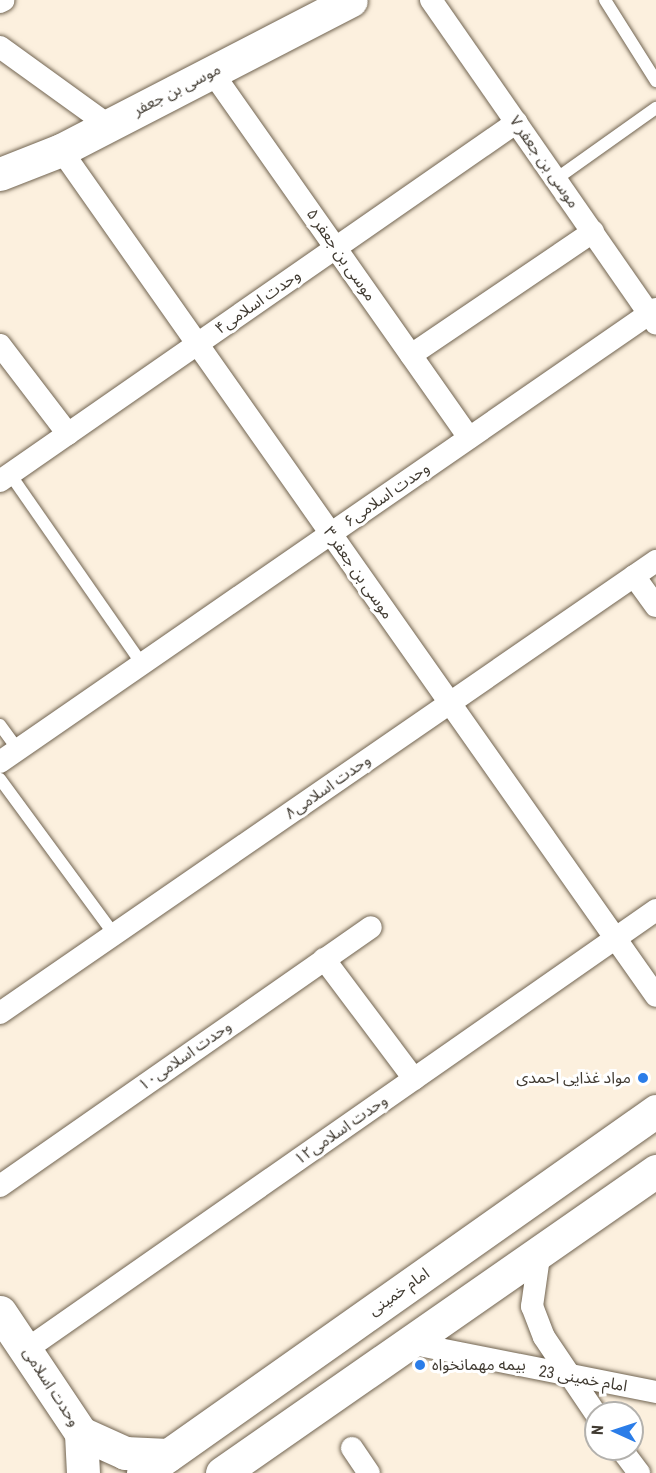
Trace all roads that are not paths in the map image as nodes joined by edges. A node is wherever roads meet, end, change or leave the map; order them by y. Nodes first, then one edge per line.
1 (4, 0) edge
2 (351, 0) edge
3 (431, 0) edge
4 (605, 0) edge
5 (0, 2) edge
6 (0, 46) edge
7 (212, 72) junction
8 (656, 81) edge
9 (656, 108) edge
10 (517, 122) junction
11 (108, 125) junction
12 (61, 150) junction
13 (0, 174) edge
14 (556, 179) junction
15 (593, 232) junction
16 (336, 248) junction
17 (654, 315) edge
18 (198, 344) junction
19 (0, 345) edge
20 (411, 355) junction
21 (68, 434) junction
22 (469, 438) junction
23 (5, 478) edge
24 (331, 534) junction
25 (656, 561) edge
26 (634, 576) junction
27 (656, 606) edge
28 (142, 664) junction
29 (450, 703) junction
30 (0, 725) edge
31 (9, 756) edge
32 (0, 779) edge
33 (656, 910) edge
34 (371, 927) dead end
35 (114, 934) junction
36 (615, 939) junction
37 (324, 959) junction
38 (656, 996) edge
39 (0, 1013) edge
40 (414, 1079) junction
41 (656, 1111) edge
42 (656, 1171) edge
43 (0, 1186) edge
44 (540, 1250) junction
45 (0, 1312) edge
46 (405, 1342) junction
47 (27, 1349) junction
48 (570, 1378) junction
49 (656, 1392) edge
50 (587, 1401) edge
51 (81, 1433) junction
52 (352, 1448) dead end
53 (155, 1464) edge
54 (83, 1473) edge
55 (222, 1473) edge
56 (369, 1473) edge

1 - 5 street
2 - 7 main road, موسی بن جعفر
3 - 10 street, موسی بن جعفر ۷
4 - 8 lane
6 - 11 street
7 - 11 main road, موسی بن جعفر
7 - 16 street, موسی بن جعفر ۵
9 - 14 lane
10 - 14 street, موسی بن جعفر ۷
10 - 16 street, وحدت اسلامی۴
11 - 12 main road, موسی بن جعفر
12 - 13 main road, موسی بن جعفر
12 - 18 street, موسی بن جعفر ۳
14 - 15 street, موسی بن جعفر ۷
15 - 17 street, موسی بن جعفر ۷
15 - 20 street
16 - 18 street, وحدت اسلامی۴
16 - 20 street, موسی بن جعفر ۵
17 - 22 street, وحدت اسلامی۶
18 - 21 street, وحدت اسلامی۴
18 - 24 street, موسی بن جعفر ۳
19 - 21 street
20 - 22 street, موسی بن جعفر ۵
21 - 23 street, وحدت اسلامی۴
22 - 24 street, وحدت اسلامی۶
23 - 28 lane
24 - 28 street, وحدت اسلامی۶
24 - 29 street, موسی بن جعفر ۳
25 - 26 street, وحدت اسلامی۸
26 - 27 street
26 - 29 street, وحدت اسلامی۸
28 - 31 street, وحدت اسلامی۶
29 - 35 street, وحدت اسلامی۸
29 - 36 street, موسی بن جعفر ۳
30 - 31 lane
32 - 35 lane
33 - 36 street, وحدت اسلامی۱۲
34 - 37 street, وحدت اسلامی۱۰
35 - 39 street, وحدت اسلامی۸
36 - 38 street, موسی بن جعفر ۳
36 - 40 street, وحدت اسلامی۱۲
37 - 40 street
37 - 43 street, وحدت اسلامی۱۰
40 - 47 street, وحدت اسلامی۱۲
41 - 53 main road, امام خمینی
42 - 44 main road
44 - 46 main road
44 - 48 street
45 - 47 main road, وحدت اسلامی
46 - 48 street, امام خمینی 23
46 - 55 main road
47 - 51 main road, وحدت اسلامی
48 - 49 street, امام خمینی 23
48 - 50 street
51 - 53 main road
51 - 54 main road
52 - 56 street

